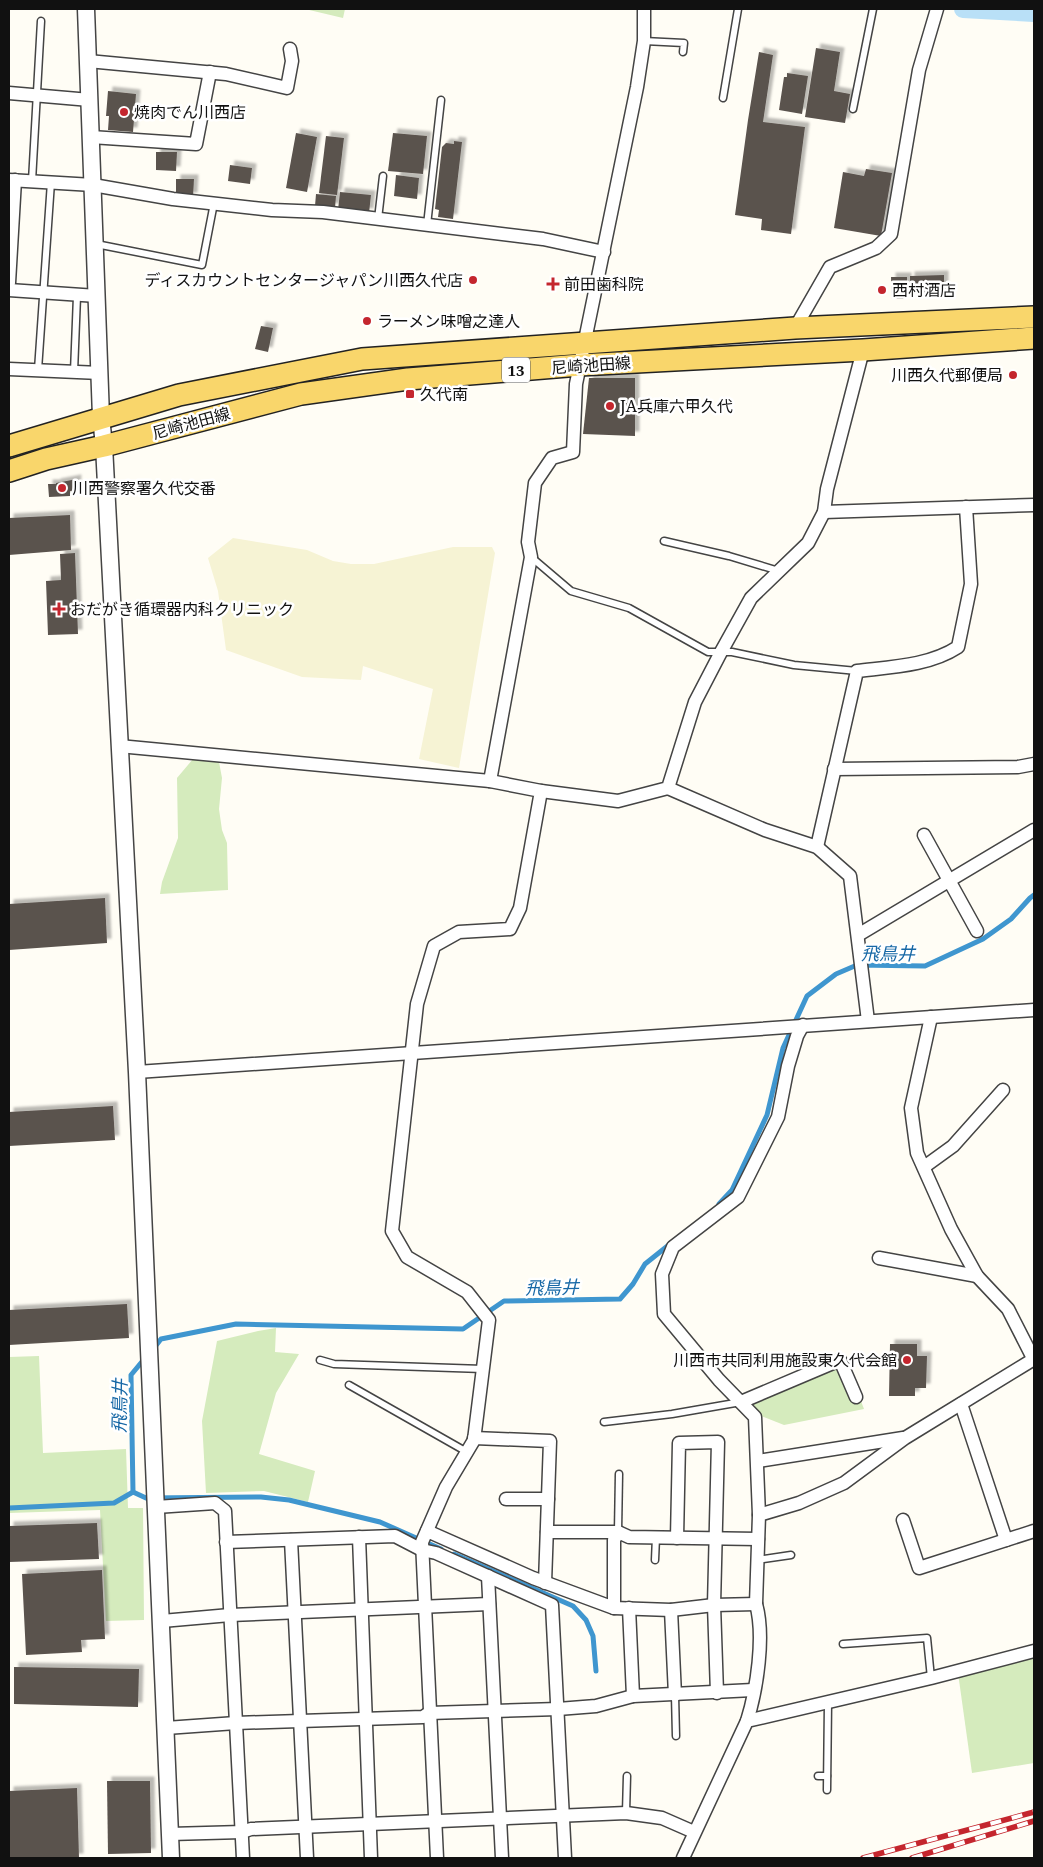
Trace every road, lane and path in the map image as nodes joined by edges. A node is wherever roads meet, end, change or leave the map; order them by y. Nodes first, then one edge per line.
1 (86, 9) edge
2 (644, 9) edge
3 (738, 9) edge
4 (873, 9) edge
5 (937, 9) edge
6 (41, 20) dead end
7 (644, 41) junction
8 (290, 49) dead end
9 (683, 52) dead end
10 (88, 61) junction
11 (210, 72) junction
12 (9, 94) edge
13 (36, 95) junction
14 (723, 98) dead end
15 (90, 100) junction
16 (441, 100) dead end
17 (853, 109) dead end
18 (91, 137) junction
19 (383, 176) dead end
20 (12, 180) edge
21 (32, 181) junction
22 (51, 182) junction
23 (93, 185) junction
24 (214, 203) junction
25 (378, 219) junction
26 (427, 225) junction
27 (95, 244) junction
28 (604, 252) junction
29 (9, 283) edge
30 (9, 290) edge
31 (44, 293) junction
32 (77, 296) junction
33 (97, 296) junction
34 (1034, 316) edge
35 (795, 328) junction
36 (1034, 338) edge
37 (586, 342) junction
38 (864, 350) junction
39 (580, 365) junction
40 (9, 369) edge
41 (38, 370) junction
42 (74, 372) junction
43 (100, 373) junction
44 (101, 417) junction
45 (9, 446) edge
46 (104, 446) junction
47 (9, 471) edge
48 (1034, 506) edge
49 (966, 507) junction
50 (824, 512) junction
51 (664, 541) dead end
52 (531, 557) junction
53 (781, 572) junction
54 (721, 652) junction
55 (857, 671) junction
56 (119, 746) junction
57 (1034, 764) edge
58 (834, 769) junction
59 (490, 782) junction
60 (668, 788) junction
61 (541, 790) junction
62 (1034, 830) edge
63 (924, 835) dead end
64 (817, 847) junction
65 (948, 881) junction
66 (977, 931) dead end
67 (858, 935) junction
68 (1034, 1010) edge
69 (931, 1016) junction
70 (868, 1021) junction
71 (803, 1025) junction
72 (412, 1052) junction
73 (137, 1072) junction
74 (1003, 1090) dead end
75 (924, 1166) junction
76 (879, 1258) dead end
77 (977, 1276) junction
78 (1034, 1359) edge
79 (320, 1360) dead end
80 (482, 1369) junction
81 (349, 1385) dead end
82 (856, 1397) dead end
83 (740, 1402) junction
84 (961, 1404) junction
85 (604, 1422) dead end
86 (474, 1438) junction
87 (905, 1438) junction
88 (466, 1452) junction
89 (758, 1461) junction
90 (619, 1474) dead end
91 (506, 1499) dead end
92 (548, 1499) junction
93 (156, 1507) junction
94 (759, 1516) junction
95 (904, 1520) dead end
96 (427, 1531) junction
97 (1034, 1531) edge
98 (547, 1532) junction
99 (618, 1532) junction
100 (656, 1537) junction
101 (358, 1538) junction
102 (677, 1538) junction
103 (716, 1538) junction
104 (758, 1539) junction
105 (291, 1540) junction
106 (1006, 1540) junction
107 (226, 1542) junction
108 (422, 1550) junction
109 (791, 1554) dead end
110 (655, 1560) dead end
111 (757, 1560) junction
112 (488, 1576) junction
113 (545, 1583) junction
114 (489, 1604) junction
115 (756, 1604) junction
116 (714, 1605) junction
117 (425, 1606) junction
118 (360, 1608) junction
119 (614, 1608) junction
120 (629, 1608) junction
121 (671, 1610) junction
122 (294, 1612) junction
123 (230, 1615) junction
124 (162, 1621) junction
125 (843, 1644) dead end
126 (1034, 1651) edge
127 (931, 1678) junction
128 (753, 1690) junction
129 (716, 1692) junction
130 (675, 1695) junction
131 (633, 1696) junction
132 (828, 1703) junction
133 (558, 1709) junction
134 (494, 1711) junction
135 (429, 1713) junction
136 (364, 1718) junction
137 (299, 1720) junction
138 (747, 1721) junction
139 (236, 1723) junction
140 (166, 1728) junction
141 (676, 1736) dead end
142 (627, 1776) dead end
143 (818, 1776) dead end
144 (827, 1776) junction
145 (826, 1790) dead end
146 (626, 1813) junction
147 (563, 1814) junction
148 (500, 1817) junction
149 (435, 1820) junction
150 (369, 1825) junction
151 (305, 1827) junction
152 (242, 1832) junction
153 (694, 1832) junction
154 (170, 1834) junction
155 (171, 1858) edge
156 (243, 1858) edge
157 (307, 1858) edge
158 (371, 1858) edge
159 (437, 1858) edge
160 (502, 1858) edge
161 (565, 1858) edge
162 (683, 1858) edge

1 - 10 street
2 - 7 street
3 - 14 lane
4 - 17 lane
5 - 35 street
6 - 13 lane
7 - 9 lane
7 - 28 street
8 - 11 street
10 - 11 street
10 - 15 street
11 - 18 street
12 - 13 street
13 - 15 street
13 - 21 lane
15 - 18 street
16 - 26 lane
18 - 23 street
19 - 25 lane
20 - 21 street
20 - 29 street
21 - 22 street
22 - 23 street
22 - 31 lane
23 - 24 street
23 - 27 street
24 - 25 street
24 - 27 lane
25 - 26 street
26 - 28 street
27 - 33 street
28 - 37 street
30 - 31 street
31 - 32 street
31 - 41 lane
32 - 33 street
32 - 42 lane
33 - 43 street
34 - 35 main road, 尼崎池田線 / 13
35 - 37 main road, 尼崎池田線 / 13
36 - 38 main road, 尼崎池田線 / 13
37 - 39 street
37 - 44 main road, 尼崎池田線 / 13
38 - 39 main road, 尼崎池田線 / 13
38 - 50 street
39 - 46 main road, 尼崎池田線 / 13
39 - 52 street
40 - 41 street
41 - 42 street
42 - 43 street
43 - 44 street
44 - 45 main road, 尼崎池田線 / 13
44 - 46 street
46 - 47 main road, 尼崎池田線 / 13
46 - 56 street
48 - 49 street
49 - 50 street
49 - 55 street
50 - 53 street
51 - 53 lane
52 - 54 lane
52 - 59 street
53 - 54 street
54 - 55 lane
54 - 60 street
55 - 58 street
56 - 59 street
56 - 73 street
57 - 58 street
58 - 64 street
59 - 61 street
60 - 61 street
60 - 64 street
61 - 72 street
62 - 65 street
63 - 65 street
64 - 67 street
65 - 66 street
65 - 67 street
67 - 70 street
68 - 69 street
69 - 70 street
69 - 75 street
70 - 71 street
71 - 72 street
71 - 83 street
72 - 73 street
72 - 80 street
73 - 93 street
74 - 75 street
75 - 77 street
76 - 77 street
77 - 78 street
78 - 84 street
79 - 80 lane
80 - 86 street
81 - 88 lane
82 - 83 street
83 - 85 lane
83 - 89 street
84 - 87 street
84 - 106 street
86 - 88 street
86 - 92 street
87 - 89 street
87 - 94 street
88 - 96 street
89 - 94 street
90 - 99 lane
91 - 92 street
92 - 98 street
93 - 107 street
93 - 124 street
94 - 104 street
95 - 106 street
96 - 108 street
96 - 113 street
97 - 106 street
98 - 99 street
98 - 113 street
99 - 100 street
99 - 119 street
100 - 102 street
100 - 110 lane
101 - 105 street
101 - 108 street
101 - 118 street
102 - 103 street
102 - 103 street
103 - 104 street
103 - 116 street
104 - 111 street
105 - 107 street
105 - 122 street
107 - 123 street
108 - 112 street
108 - 117 street
109 - 111 lane
111 - 115 street
112 - 114 street
112 - 133 street
113 - 119 street
114 - 117 street
114 - 134 street
115 - 116 street
115 - 128 street
116 - 121 street
116 - 129 street
117 - 118 street
117 - 135 street
118 - 122 street
118 - 136 street
119 - 120 street
120 - 121 street
120 - 131 street
121 - 130 street
122 - 123 street
122 - 137 street
123 - 124 street
123 - 139 street
124 - 140 street
125 - 127 lane
126 - 127 street
127 - 132 street
128 - 129 street
128 - 138 street
129 - 130 street
130 - 131 street
130 - 141 lane
131 - 133 street
132 - 138 street
132 - 144 lane
133 - 134 street
133 - 147 street
134 - 135 street
134 - 148 street
135 - 136 street
135 - 149 street
136 - 137 street
136 - 150 street
137 - 139 street
137 - 151 street
138 - 153 street
139 - 140 street
139 - 152 street
140 - 154 street
142 - 146 lane
143 - 144 lane
144 - 145 lane
146 - 147 street
146 - 153 street
147 - 148 street
147 - 161 street
148 - 149 street
148 - 160 street
149 - 150 street
149 - 159 street
150 - 151 street
150 - 158 street
151 - 152 street
151 - 157 street
152 - 154 street
152 - 156 street
153 - 162 street
154 - 155 street

